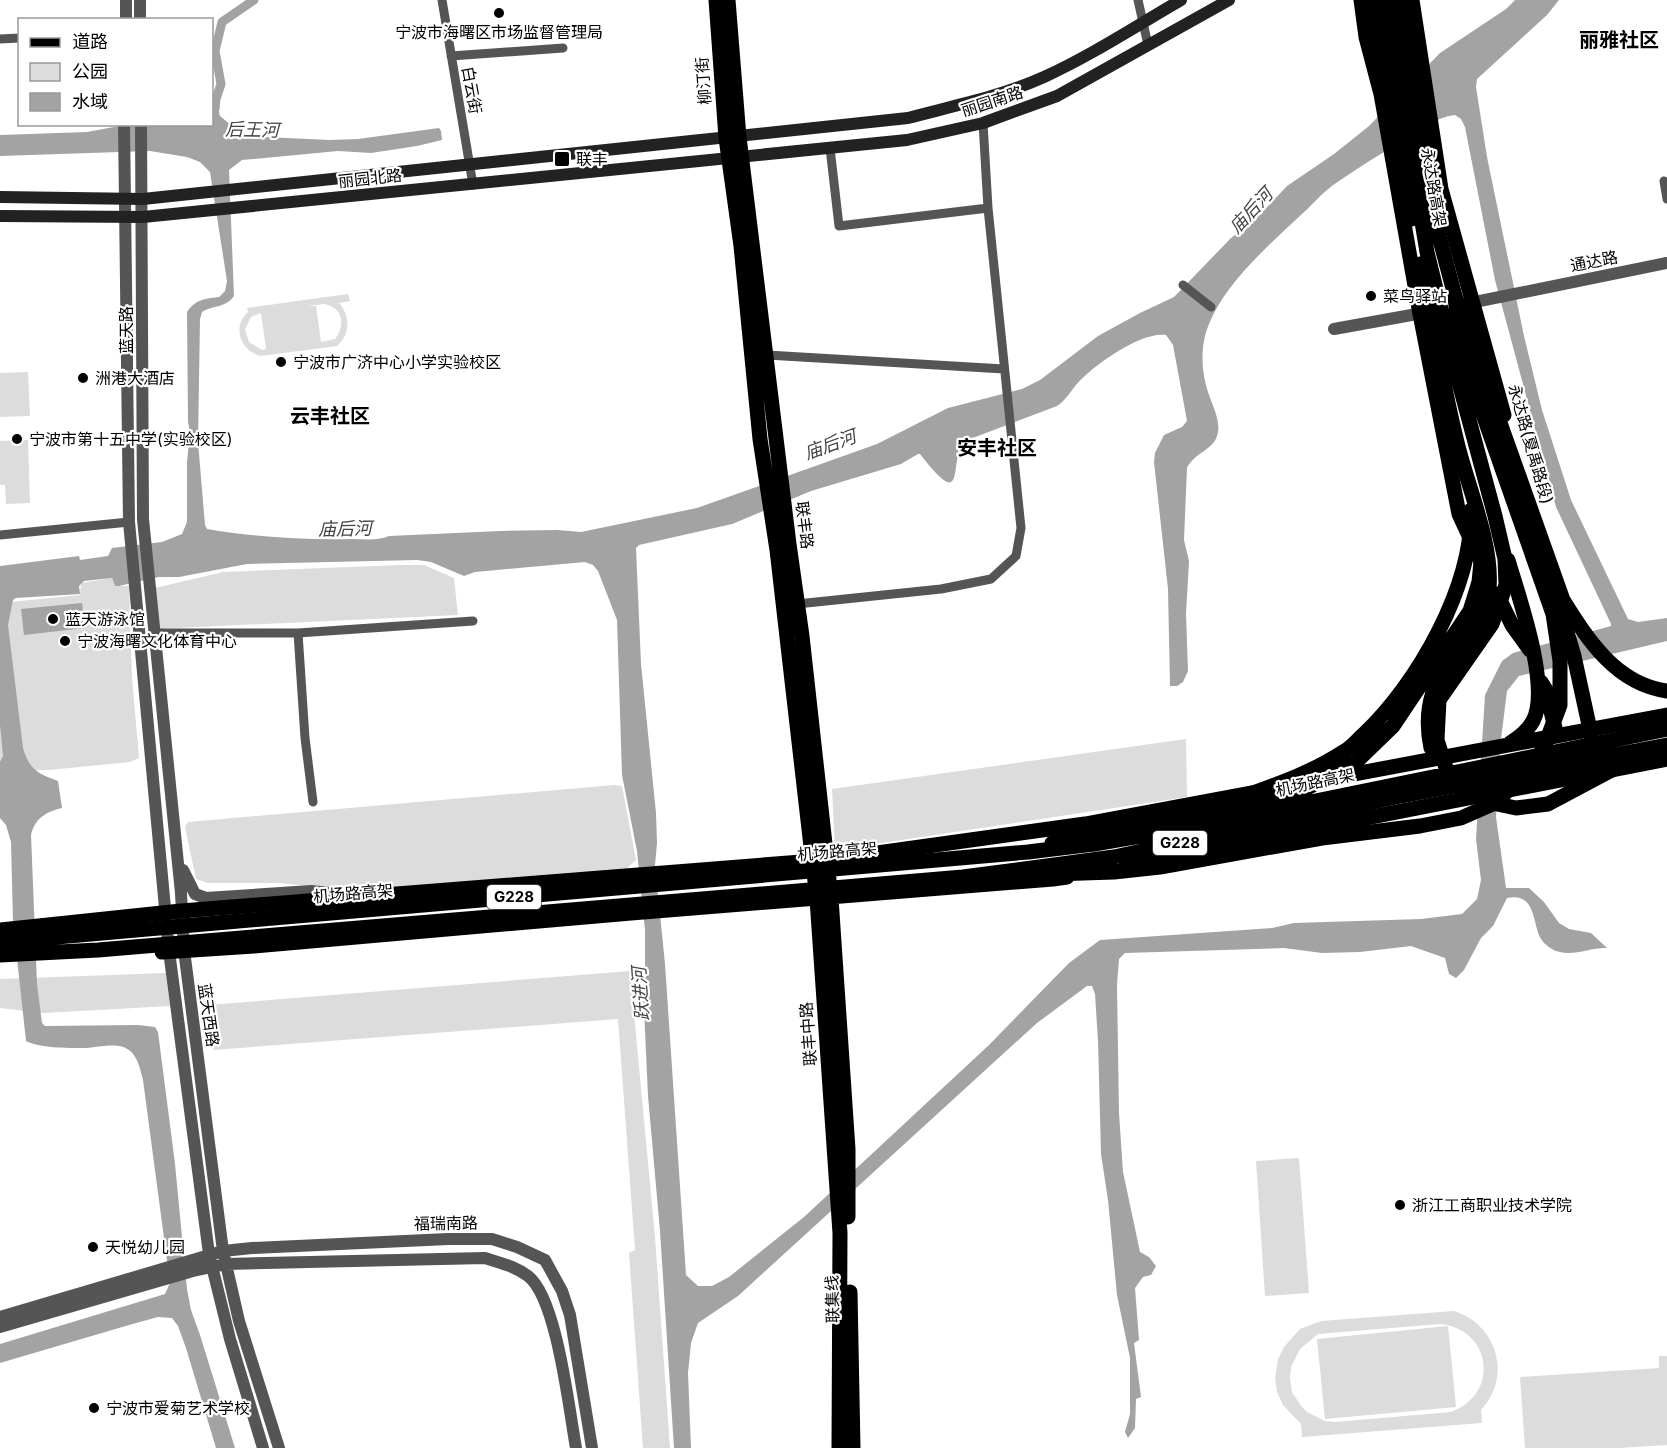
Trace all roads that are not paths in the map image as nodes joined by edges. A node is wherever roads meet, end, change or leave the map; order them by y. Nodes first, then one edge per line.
1 (126, 0) edge
2 (140, 0) edge
3 (442, 0) edge
4 (716, 0) edge
5 (728, 0) edge
6 (1138, 0) edge
7 (1181, 0) edge
8 (1229, 0) edge
9 (1361, 0) edge
10 (1376, 0) edge
11 (1385, 0) edge
12 (1400, 0) edge
13 (1412, 0) edge
14 (126, 18) edge
15 (140, 18) edge
16 (1142, 22) junction
17 (18, 38) edge
18 (0, 39) edge
19 (1148, 45) junction
20 (562, 48) dead end
21 (451, 56) junction
22 (983, 123) junction
23 (124, 126) edge
24 (141, 126) edge
25 (732, 138) junction
26 (1396, 141) junction
27 (830, 148) junction
28 (736, 158) junction
29 (470, 165) junction
30 (1664, 181) dead end
31 (473, 185) junction
32 (0, 197) edge
33 (125, 199) junction
34 (143, 199) junction
35 (1667, 199) edge
36 (988, 208) junction
37 (0, 216) edge
38 (142, 217) junction
39 (125, 218) junction
40 (1667, 263) edge
41 (1183, 285) dead end
42 (1455, 296) junction
43 (1472, 303) junction
44 (1211, 308) dead end
45 (1437, 310) junction
46 (1420, 314) junction
47 (1334, 329) dead end
48 (766, 355) junction
49 (1004, 367) junction
50 (1458, 379) junction
51 (129, 522) junction
52 (0, 535) edge
53 (1484, 538) junction
54 (131, 539) joint
55 (783, 547) junction
56 (148, 580) joint
57 (797, 604) junction
58 (473, 621) dead end
59 (154, 633) junction
60 (298, 633) junction
61 (1532, 648) junction
62 (1538, 677) junction
63 (1667, 692) edge
64 (1667, 715) edge
65 (1667, 729) edge
66 (1588, 730) junction
67 (1557, 736) junction
68 (1667, 745) edge
69 (1501, 747) junction
70 (1667, 751) edge
71 (1667, 759) edge
72 (1603, 771) junction
73 (1458, 782) junction
74 (313, 802) dead end
75 (1209, 809) junction
76 (1028, 852) junction
77 (177, 854) junction
78 (820, 861) junction
79 (963, 877) junction
80 (366, 898) junction
81 (824, 898) junction
82 (182, 911) junction
83 (165, 913) junction
84 (0, 934) edge
85 (176, 951) junction
86 (3, 959) edge
87 (848, 1149) joint
88 (835, 1167) joint
89 (224, 1258) junction
90 (210, 1260) junction
91 (158, 1276) junction
92 (0, 1317) edge
93 (0, 1327) edge
94 (262, 1448) edge
95 (279, 1448) edge
96 (576, 1448) edge
97 (592, 1448) edge
98 (839, 1448) edge
99 (853, 1448) edge

1 - 14 street
2 - 15 street
3 - 21 street, 白云街
4 - 25 main road, 柳汀街
5 - 25 main road, 柳汀街
6 - 16 street
7 - 16 main road, 丽园南路
8 - 19 main road, 丽园南路
9 - 26 main road
10 - 26 main road
10 - 53 main road
11 - 50 main road, 永达路高架
12 - 42 main road, 永达路高架
13 - 43 main road, 永达路(夏禹路段)
16 - 19 street
16 - 25 main road, 丽园南路
17 - 18 street
19 - 22 main road, 丽园南路
20 - 21 street
21 - 29 street, 白云街
22 - 27 main road, 丽园南路
22 - 36 street
23 - 33 street, 蓝天路
24 - 34 street, 蓝天路
25 - 28 main road, 柳汀街
25 - 29 main road, 丽园北路
26 - 45 main road
26 - 46 main road
27 - 28 main road, 丽园南路
27 - 36 street
28 - 31 main road, 丽园北路
28 - 48 main road, 联丰路
28 - 55 main road, 联丰路
29 - 31 street, 白云街
29 - 34 main road, 丽园北路
30 - 35 street
31 - 38 main road, 丽园北路
32 - 33 main road, 丽园北路
33 - 34 main road, 丽园北路
33 - 39 street, 蓝天路
34 - 38 street, 蓝天路
36 - 49 street
37 - 39 main road, 丽园北路
38 - 39 main road, 丽园北路
38 - 56 street, 蓝天路
39 - 51 street, 蓝天路
40 - 43 street, 通达路
41 - 44 street
42 - 63 main road
42 - 79 main road
43 - 45 street, 通达路
43 - 66 main road, 永达路(夏禹路段)
45 - 46 street, 通达路
45 - 61 main road
46 - 47 street, 通达路
46 - 61 main road
48 - 49 street
48 - 55 main road, 联丰路
49 - 57 street
50 - 73 main road
50 - 75 main road
51 - 52 street
51 - 54 street, 蓝天路
53 - 73 main road
53 - 75 main road
54 - 83 street, 蓝天西路
55 - 57 main road, 联丰路
55 - 78 main road, 联丰路
56 - 59 street, 蓝天西路
57 - 78 main road, 联丰路
58 - 60 street
59 - 60 street
59 - 77 street, 蓝天西路
60 - 74 street
61 - 62 main road
62 - 67 main road
62 - 69 main road
64 - 66 main road
65 - 76 main road, 机场路高架 / G228
66 - 67 main road
66 - 72 main road, 永达路(夏禹路段)
67 - 69 main road
68 - 79 main road, 机场路高架 / G228
69 - 78 main road
70 - 73 main road
71 - 72 main road
72 - 81 main road
75 - 76 main road
76 - 84 main road, 机场路高架 / G228
77 - 80 street
77 - 82 street, 蓝天西路
78 - 80 main road
78 - 81 main road, 联丰路
79 - 86 main road, 机场路高架 / G228
80 - 82 main road
81 - 85 main road
81 - 87 main road, 联丰中路
81 - 88 main road, 联丰中路
82 - 83 main road
82 - 85 street, 蓝天西路
83 - 84 main road
83 - 85 street, 蓝天西路
85 - 86 main road
85 - 89 street, 蓝天西路
85 - 90 street, 蓝天西路
87 - 99 main road, 联集线
88 - 98 main road, 联集线
89 - 90 street, 福瑞南路
89 - 95 street, 蓝天西路
89 - 96 street, 福瑞南路
89 - 97 street, 福瑞南路
90 - 91 street, 福瑞南路
90 - 94 street, 蓝天西路
91 - 92 street
91 - 93 street

